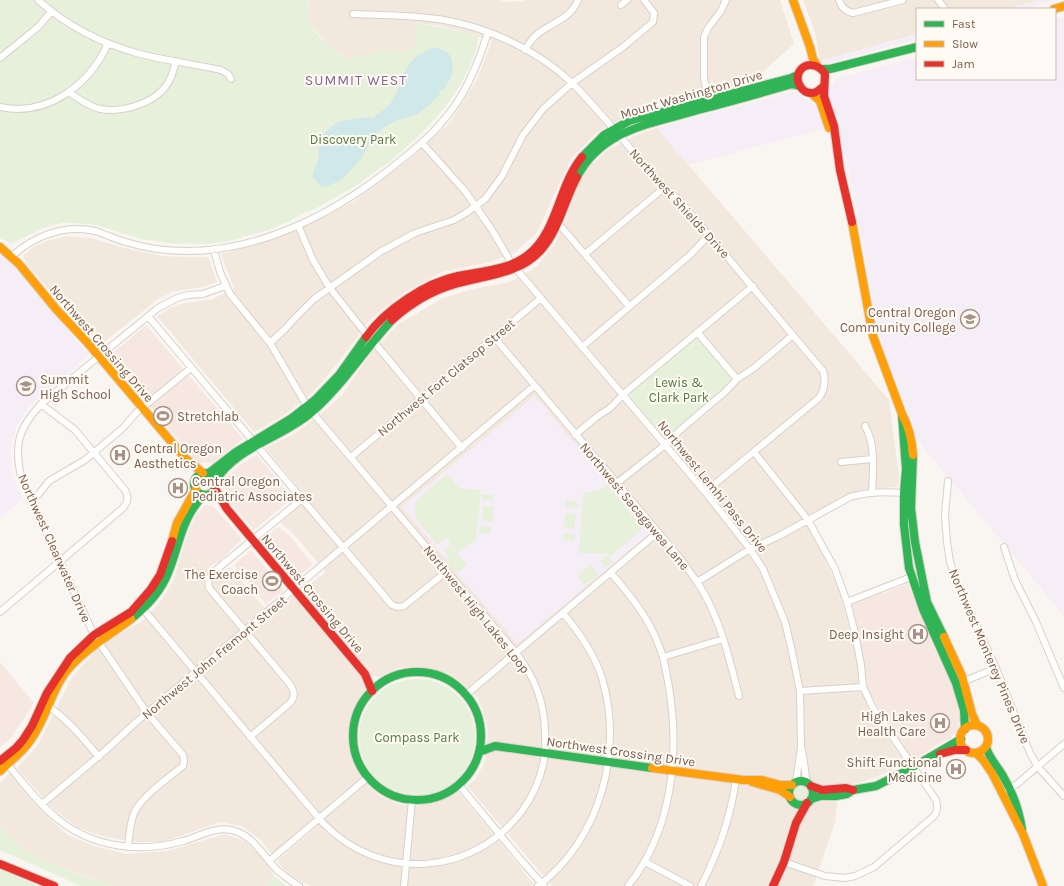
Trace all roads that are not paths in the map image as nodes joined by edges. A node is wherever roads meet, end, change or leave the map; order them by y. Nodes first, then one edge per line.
1 (38, 0) edge
2 (578, 0) edge
3 (627, 0) edge
4 (644, 0) edge
5 (726, 0) edge
6 (839, 0) edge
7 (903, 0) edge
8 (938, 0) edge
9 (794, 2) edge
10 (621, 5) dead end
11 (944, 8) edge
12 (51, 12) junction
13 (353, 14) dead end
14 (488, 32) junction
15 (108, 43) junction
16 (916, 47) edge
17 (525, 50) junction
18 (0, 58) edge
19 (875, 58) junction
20 (176, 61) junction
21 (820, 68) junction
22 (801, 71) junction
23 (231, 79) dead end
24 (572, 83) junction
25 (825, 83) junction
26 (799, 86) junction
27 (70, 92) junction
28 (812, 94) junction
29 (708, 100) junction
30 (0, 107) edge
31 (617, 132) junction
32 (422, 143) junction
33 (837, 147) junction
34 (665, 187) junction
35 (476, 206) junction
36 (558, 223) junction
37 (298, 225) junction
38 (709, 235) junction
39 (0, 246) edge
40 (214, 250) junction
41 (585, 254) junction
42 (11, 257) junction
43 (514, 266) junction
44 (225, 286) junction
45 (753, 286) junction
46 (329, 287) junction
47 (541, 298) junction
48 (629, 306) junction
49 (148, 316) junction
50 (697, 332) junction
51 (793, 335) junction
52 (494, 337) junction
53 (370, 338) junction
54 (270, 342) junction
55 (582, 347) junction
56 (99, 356) junction
57 (191, 368) junction
58 (737, 379) junction
59 (534, 386) junction
60 (623, 395) junction
61 (420, 399) junction
62 (41, 404) junction
63 (142, 408) junction
64 (310, 409) junction
65 (865, 426) dead end
66 (575, 435) junction
67 (255, 443) junction
68 (665, 445) junction
69 (462, 448) junction
70 (754, 452) junction
71 (94, 453) junction
72 (184, 457) junction
73 (351, 457) junction
74 (872, 459) junction
75 (841, 462) dead end
76 (206, 473) junction
77 (195, 479) junction
78 (948, 481) dead end
79 (618, 483) junction
80 (216, 484) junction
81 (196, 489) junction
82 (705, 492) junction
83 (872, 492) junction
84 (908, 494) junction
85 (206, 495) junction
86 (302, 499) junction
87 (31, 501) junction
88 (392, 506) junction
89 (227, 509) junction
90 (808, 520) junction
91 (658, 532) junction
92 (252, 540) junction
93 (1004, 547) dead end
94 (343, 548) junction
95 (750, 549) junction
96 (60, 562) junction
97 (447, 571) junction
98 (611, 573) junction
99 (912, 578) junction
100 (697, 582) junction
101 (294, 589) junction
102 (847, 602) junction
103 (143, 609) junction
104 (0, 612) edge
105 (563, 613) junction
106 (245, 631) junction
107 (96, 638) junction
108 (723, 639) junction
109 (516, 653) junction
110 (663, 657) junction
111 (996, 668) junction
112 (196, 672) junction
113 (1061, 673) edge
114 (365, 674) junction
115 (382, 682) junction
116 (960, 684) junction
117 (863, 687) junction
118 (1064, 688) edge
119 (372, 691) junction
120 (800, 691) junction
121 (467, 694) junction
122 (739, 696) dead end
123 (48, 706) junction
124 (147, 713) junction
125 (977, 725) junction
126 (965, 729) junction
127 (250, 737) junction
128 (481, 737) junction
129 (961, 739) junction
130 (1064, 744) edge
131 (495, 746) junction
132 (986, 747) junction
133 (801, 748) junction
134 (966, 750) junction
135 (479, 752) junction
136 (545, 753) junction
137 (976, 753) junction
138 (99, 756) junction
139 (928, 758) junction
140 (608, 762) junction
141 (4, 763) edge
142 (1038, 767) junction
143 (913, 768) junction
144 (673, 770) junction
145 (0, 771) edge
146 (368, 777) junction
147 (740, 779) junction
148 (794, 784) junction
149 (809, 784) junction
150 (459, 785) junction
151 (853, 790) junction
152 (1006, 791) junction
153 (1064, 796) edge
154 (792, 799) junction
155 (412, 800) junction
156 (809, 801) junction
157 (42, 804) junction
158 (319, 818) junction
159 (796, 823) junction
160 (500, 834) junction
161 (128, 847) junction
162 (269, 861) junction
163 (645, 862) junction
164 (784, 862) junction
165 (0, 864) edge
166 (406, 864) junction
167 (541, 885) edge
168 (54, 886) edge
169 (299, 886) edge
170 (404, 886) edge
171 (628, 886) edge
172 (690, 886) edge
173 (701, 886) edge
174 (773, 886) edge
175 (1043, 886) edge

1 - 12 street
2 - 17 street
3 - 10 street
4 - 24 street
5 - 29 street
6 - 7 street
8 - 11 street
9 - 21 main road
9 - 22 main road
12 - 15 street
12 - 18 street
13 - 14 street, Northwest Shields Drive
14 - 17 street, Northwest Shields Drive
14 - 32 street
15 - 20 street
15 - 27 street
16 - 19 main road
17 - 24 street, Northwest Shields Drive
19 - 21 main road
19 - 25 main road
20 - 23 street
20 - 27 street
21 - 22 main road
21 - 25 main road
22 - 26 main road
22 - 29 main road, Mount Washington Drive
24 - 31 street, Northwest Shields Drive
24 - 35 street
25 - 28 main road
25 - 33 main road
26 - 28 main road
26 - 31 main road, Mount Washington Drive
27 - 30 street
28 - 33 main road
29 - 31 main road, Mount Washington Drive
31 - 34 street, Northwest Shields Drive
31 - 36 main road, Mount Washington Drive
31 - 43 main road, Mount Washington Drive
32 - 35 street, Northwest Lemhi Pass Drive
32 - 37 street
33 - 84 main road
34 - 38 street, Northwest Shields Drive
34 - 41 street
35 - 43 street, Northwest Lemhi Pass Drive
35 - 46 street
36 - 41 street
36 - 43 main road, Mount Washington Drive
37 - 40 street
37 - 46 street
38 - 45 street, Northwest Shields Drive
38 - 48 street
39 - 42 main road, Northwest Crossing Drive
40 - 42 street
40 - 44 street, Northwest High Lakes Loop
41 - 48 street
42 - 56 main road, Northwest Crossing Drive
43 - 47 street, Northwest Lemhi Pass Drive
43 - 53 main road, Mount Washington Drive
44 - 49 street, Northwest Clearwater Drive
44 - 54 street, Northwest High Lakes Loop
45 - 50 street
45 - 51 street, Northwest Shields Drive
46 - 53 street
46 - 54 street
47 - 52 street, Northwest Fort Clatsop Street
47 - 55 street, Northwest Lemhi Pass Drive
48 - 55 street
49 - 56 street, Northwest Clearwater Drive
49 - 57 street
50 - 58 street
50 - 60 street
51 - 58 street
51 - 70 street, Northwest Shields Drive
52 - 59 street, Northwest Sacagawea Lane
52 - 61 street, Northwest Fort Clatsop Street
53 - 61 street
53 - 64 main road, Mount Washington Drive
54 - 64 street, Northwest High Lakes Loop
55 - 60 street, Northwest Lemhi Pass Drive
56 - 62 street, Northwest Clearwater Drive
56 - 63 main road, Northwest Crossing Drive
57 - 63 street
57 - 67 street
58 - 68 street
59 - 66 street, Northwest Sacagawea Lane
59 - 69 street, Northwest John Fremont Street
60 - 66 street
60 - 68 street, Northwest Lemhi Pass Drive
61 - 69 street
61 - 73 street, Northwest Fort Clatsop Street
62 - 71 street
62 - 87 street, Northwest Clearwater Drive
63 - 71 street
63 - 72 main road, Northwest Crossing Drive
64 - 67 main road, Mount Washington Drive
64 - 73 street, Northwest High Lakes Loop
65 - 74 street
66 - 79 street, Northwest Sacagawea Lane
67 - 76 main road, Mount Washington Drive
67 - 80 main road, Mount Washington Drive
67 - 86 street
68 - 79 street
68 - 82 street, Northwest Lemhi Pass Drive
69 - 88 street, Northwest John Fremont Street
70 - 82 street, Northwest Shields Drive
70 - 90 street
71 - 87 street
71 - 96 street
72 - 76 main road, Northwest Crossing Drive
72 - 77 main road, Northwest Crossing Drive
73 - 88 street, Northwest High Lakes Loop
74 - 75 street
74 - 83 street
76 - 77 main road
76 - 80 main road
77 - 81 main road
78 - 111 street, Northwest Monterey Pines Drive
79 - 91 street, Northwest Sacagawea Lane
80 - 85 main road
80 - 89 main road, Northwest Crossing Drive
81 - 85 main road
81 - 107 main road
82 - 95 street, Northwest Lemhi Pass Drive
83 - 84 street
83 - 90 street
84 - 99 main road
84 - 116 main road
85 - 89 main road, Northwest Crossing Drive
85 - 103 main road
86 - 92 street
86 - 94 street
87 - 96 street, Northwest Clearwater Drive
88 - 94 street, Northwest John Fremont Street
88 - 97 street, Northwest High Lakes Loop
89 - 92 main road, Northwest Crossing Drive
90 - 95 street
90 - 102 street
91 - 98 street
91 - 100 street, Northwest Sacagawea Lane
92 - 101 main road, Northwest Crossing Drive
92 - 106 street
93 - 113 street
94 - 97 street
94 - 101 street, Northwest John Fremont Street
95 - 100 street
95 - 120 street, Northwest Lemhi Pass Drive
96 - 104 street
96 - 107 street, Northwest Clearwater Drive
97 - 109 street, Northwest High Lakes Loop
98 - 105 street
98 - 110 street
99 - 102 street
99 - 116 main road
100 - 108 street, Northwest Sacagawea Lane
101 - 106 street, Northwest John Fremont Street
101 - 114 main road, Northwest Crossing Drive
102 - 117 street
103 - 107 main road
103 - 112 street, Northwest High Lakes Loop
105 - 109 street
105 - 140 street
106 - 112 street, Northwest John Fremont Street
106 - 127 street
107 - 123 main road
107 - 124 street, Northwest Clearwater Drive
107 - 141 main road
108 - 110 street
108 - 122 street, Northwest Sacagawea Lane
109 - 121 street
109 - 136 street, Northwest High Lakes Loop
110 - 144 street
111 - 116 street
111 - 142 street, Northwest Monterey Pines Drive
112 - 124 street, Northwest John Fremont Street
112 - 127 street, Northwest High Lakes Loop
113 - 118 street
114 - 115 main road, Northwest Crossing Drive
114 - 119 main road, Northwest Crossing Drive
115 - 119 main road
115 - 121 main road
116 - 125 main road
116 - 126 main road
117 - 120 street
117 - 143 street
119 - 146 main road
120 - 133 street, Northwest Lemhi Pass Drive
121 - 128 main road
123 - 138 street
123 - 141 main road
124 - 138 street, Northwest John Fremont Street
124 - 161 street, Northwest Clearwater Drive
125 - 126 main road
125 - 132 main road
126 - 129 main road
127 - 158 street, Northwest High Lakes Loop
128 - 131 main road, Northwest Crossing Drive
128 - 135 main road
129 - 134 main road
129 - 139 main road
130 - 142 street
131 - 135 main road, Northwest Crossing Drive
131 - 136 main road, Northwest Crossing Drive
132 - 137 main road
132 - 152 main road
133 - 148 street, Northwest Lemhi Pass Drive
133 - 149 street, Northwest Lemhi Pass Drive
134 - 137 main road
134 - 139 main road
135 - 150 main road
136 - 140 main road, Northwest Crossing Drive
136 - 160 street, Northwest High Lakes Loop
137 - 152 main road
138 - 157 street, Northwest John Fremont Street
139 - 143 main road
140 - 144 main road, Northwest Crossing Drive
140 - 167 street
141 - 145 main road
141 - 157 street
142 - 152 street
142 - 153 street, Northwest Monterey Pines Drive
143 - 151 main road
143 - 164 street
144 - 147 main road, Northwest Crossing Drive
144 - 163 street
146 - 155 main road
146 - 158 street
147 - 148 main road, Northwest Crossing Drive
147 - 154 main road, Northwest Crossing Drive
147 - 173 street
148 - 149 main road
148 - 154 main road
149 - 151 main road
149 - 156 main road
150 - 155 main road
150 - 160 street
151 - 156 main road
152 - 175 main road
154 - 156 main road
154 - 159 main road
155 - 166 street
156 - 159 main road
157 - 161 street
158 - 162 street
158 - 166 street, Northwest High Lakes Loop
159 - 164 main road
160 - 166 street, Northwest High Lakes Loop
160 - 167 street
161 - 162 street
162 - 169 street
163 - 171 street
163 - 172 street
164 - 174 main road
165 - 168 main road
166 - 170 street

